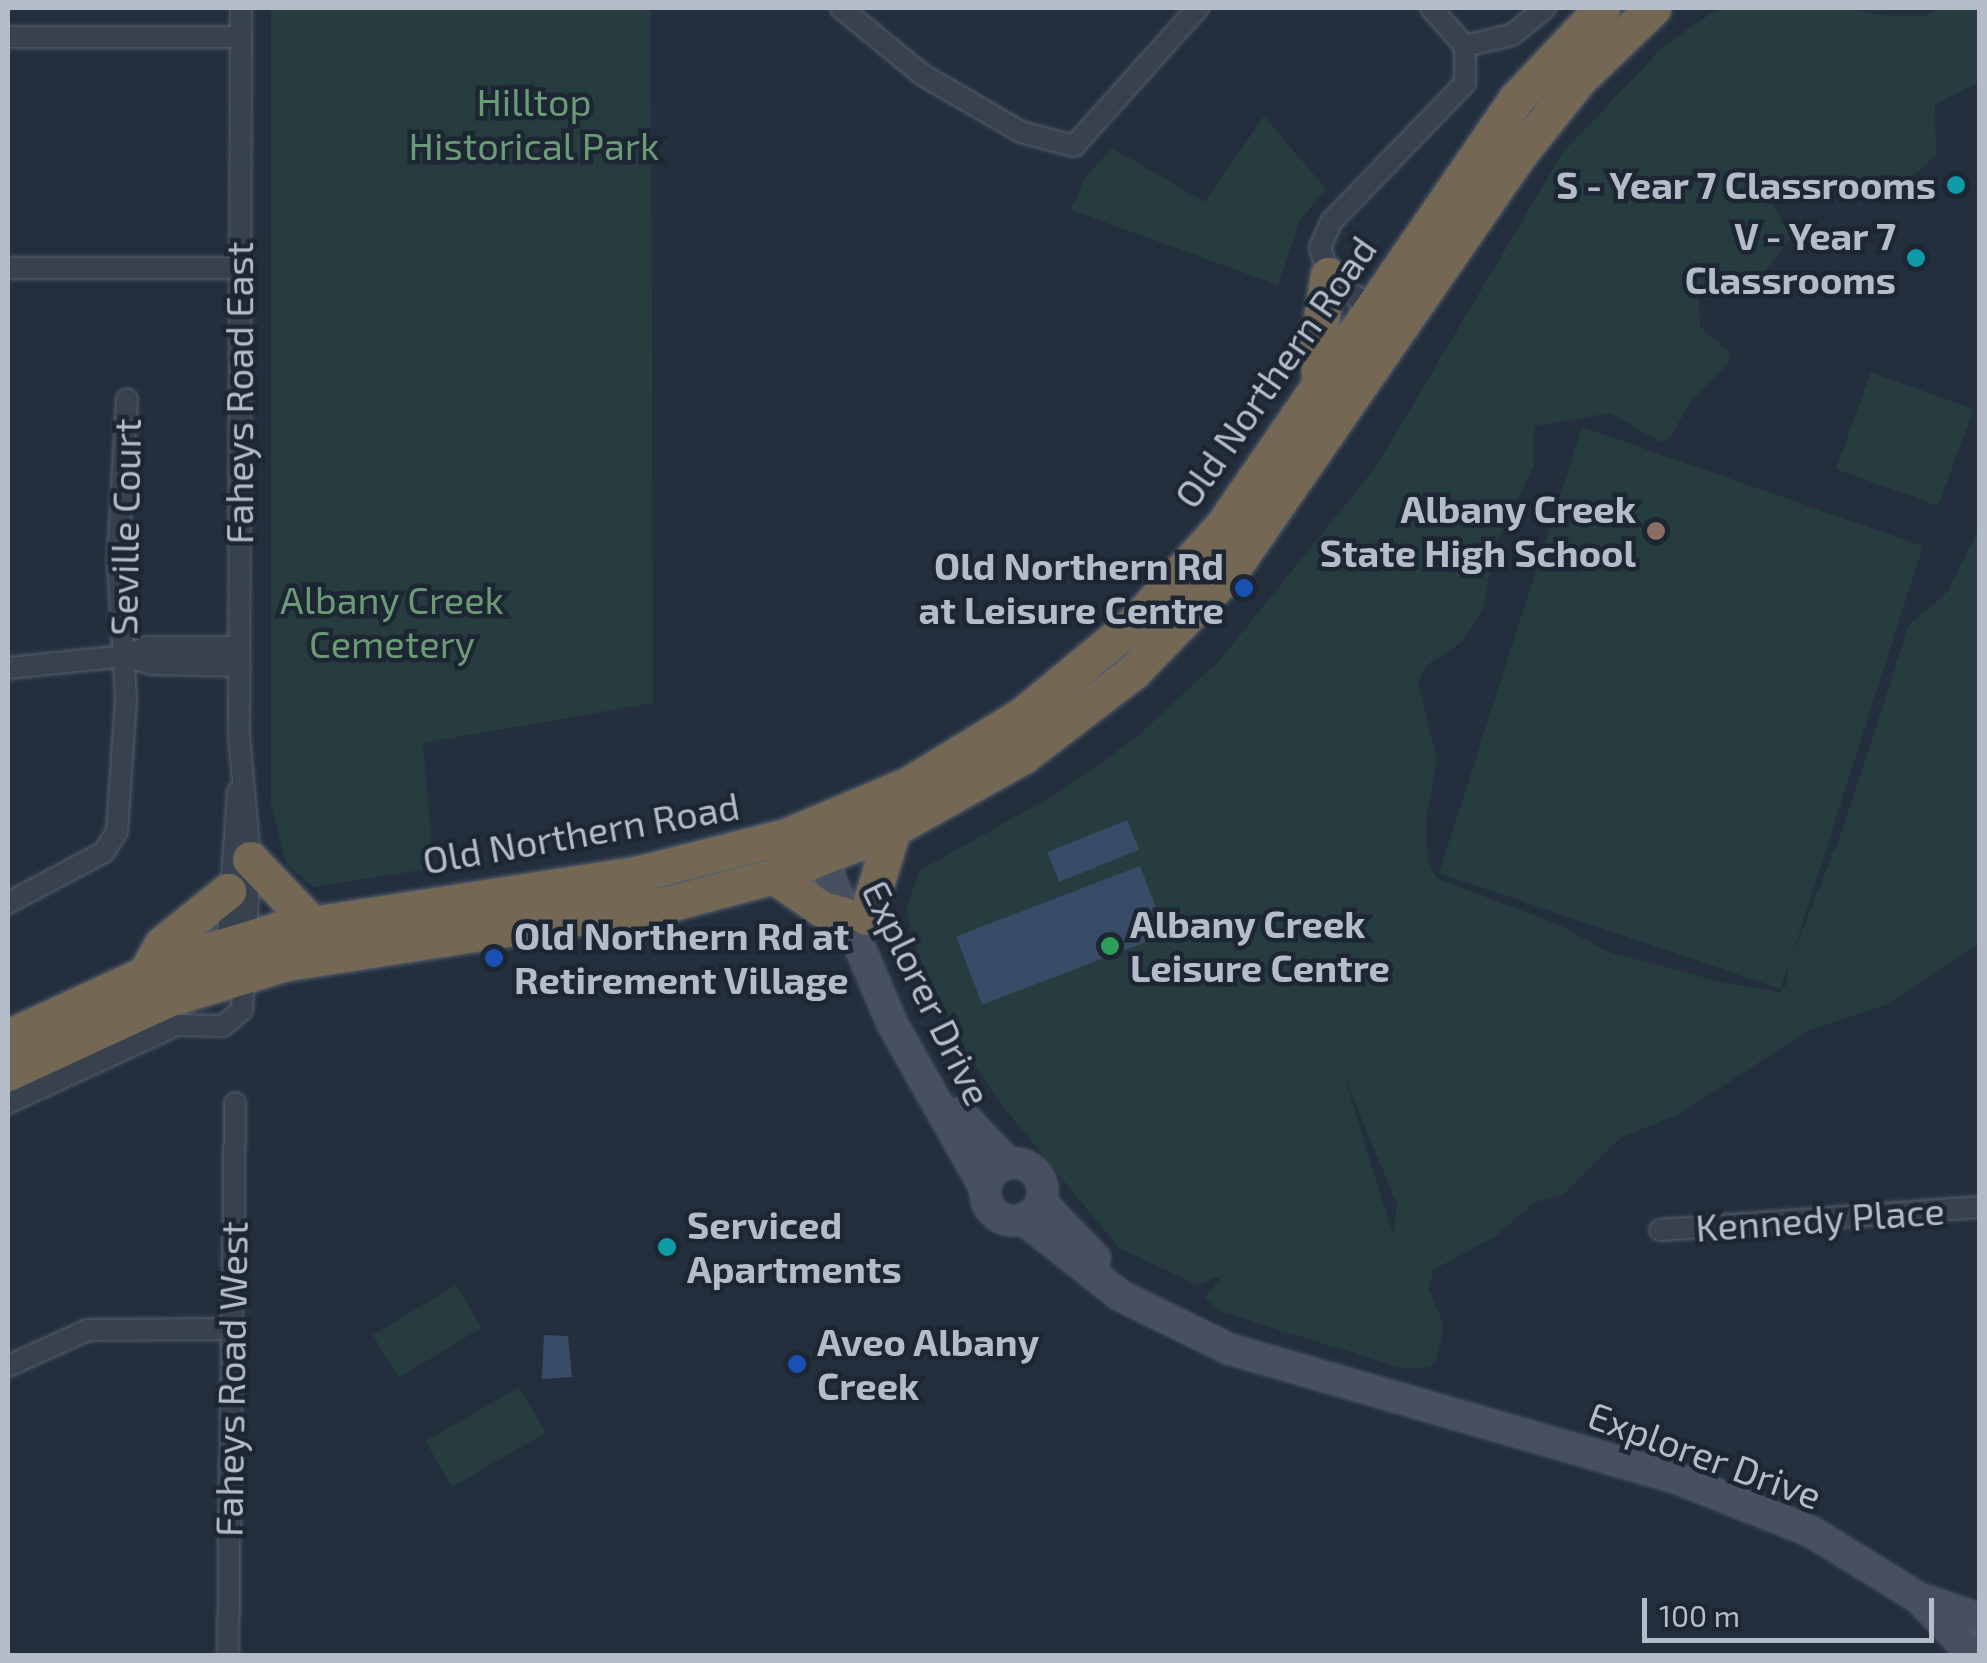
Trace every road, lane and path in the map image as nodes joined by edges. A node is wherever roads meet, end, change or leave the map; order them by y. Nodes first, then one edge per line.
1 (240, 8) edge
2 (842, 8) edge
3 (1198, 8) edge
4 (1431, 8) edge
5 (1545, 8) edge
6 (1602, 8) edge
7 (1654, 8) edge
8 (8, 37) edge
9 (240, 37) junction
10 (1465, 46) junction
11 (8, 268) edge
12 (238, 268) junction
13 (1328, 275) junction
14 (1372, 308) junction
15 (1403, 328) junction
16 (1320, 386) junction
17 (126, 398) dead end
18 (124, 656) junction
19 (240, 656) junction
20 (8, 668) edge
21 (240, 779) junction
22 (894, 829) junction
23 (824, 840) junction
24 (250, 859) junction
25 (774, 876) junction
26 (228, 891) junction
27 (8, 904) edge
28 (855, 916) junction
29 (310, 922) junction
30 (237, 959) junction
31 (146, 972) junction
32 (8, 1038) edge
33 (8, 1073) edge
34 (8, 1103) edge
35 (235, 1103) dead end
36 (1008, 1163) junction
37 (985, 1188) junction
38 (1980, 1207) edge
39 (1032, 1210) junction
40 (1660, 1230) dead end
41 (230, 1329) junction
42 (8, 1366) edge
43 (1918, 1598) junction
44 (1980, 1619) edge
45 (228, 1656) edge
46 (1974, 1656) edge

1 - 9 street, Faheys Road East
2 - 3 street
4 - 10 street
5 - 10 street
6 - 14 highway, Old Northern Road
7 - 15 highway, Old Northern Road
8 - 9 street
9 - 12 street, Faheys Road East
10 - 13 street
11 - 12 street
12 - 19 street, Faheys Road East
13 - 14 street
13 - 16 highway
14 - 15 street
14 - 16 highway, Old Northern Road
15 - 22 highway, Old Northern Road
16 - 23 highway, Old Northern Road
17 - 18 street, Seville Court
18 - 19 street
18 - 20 street
18 - 27 street, Seville Court
19 - 21 street, Faheys Road East
21 - 24 street, Faheys Road East
21 - 26 street, Faheys Road East
22 - 23 highway, Old Northern Road
22 - 28 highway
23 - 25 highway, Old Northern Road
23 - 28 street, Explorer Drive
23 - 29 highway, Old Northern Road
24 - 29 highway
24 - 30 street, Faheys Road East
25 - 28 highway
25 - 30 highway, Old Northern Road
26 - 30 street, Faheys Road East
26 - 31 highway
28 - 36 street, Explorer Drive
28 - 37 street, Explorer Drive
29 - 30 highway, Old Northern Road
30 - 31 highway, Old Northern Road
30 - 33 highway, Old Northern Road
30 - 34 street
31 - 32 highway, Old Northern Road
35 - 41 street, Faheys Road West
36 - 37 street
36 - 39 street
37 - 39 street
38 - 40 street, Kennedy Place
39 - 43 street, Explorer Drive
41 - 42 street
41 - 45 street, Faheys Road West
43 - 44 street, Explorer Drive
43 - 46 street, Explorer Drive

